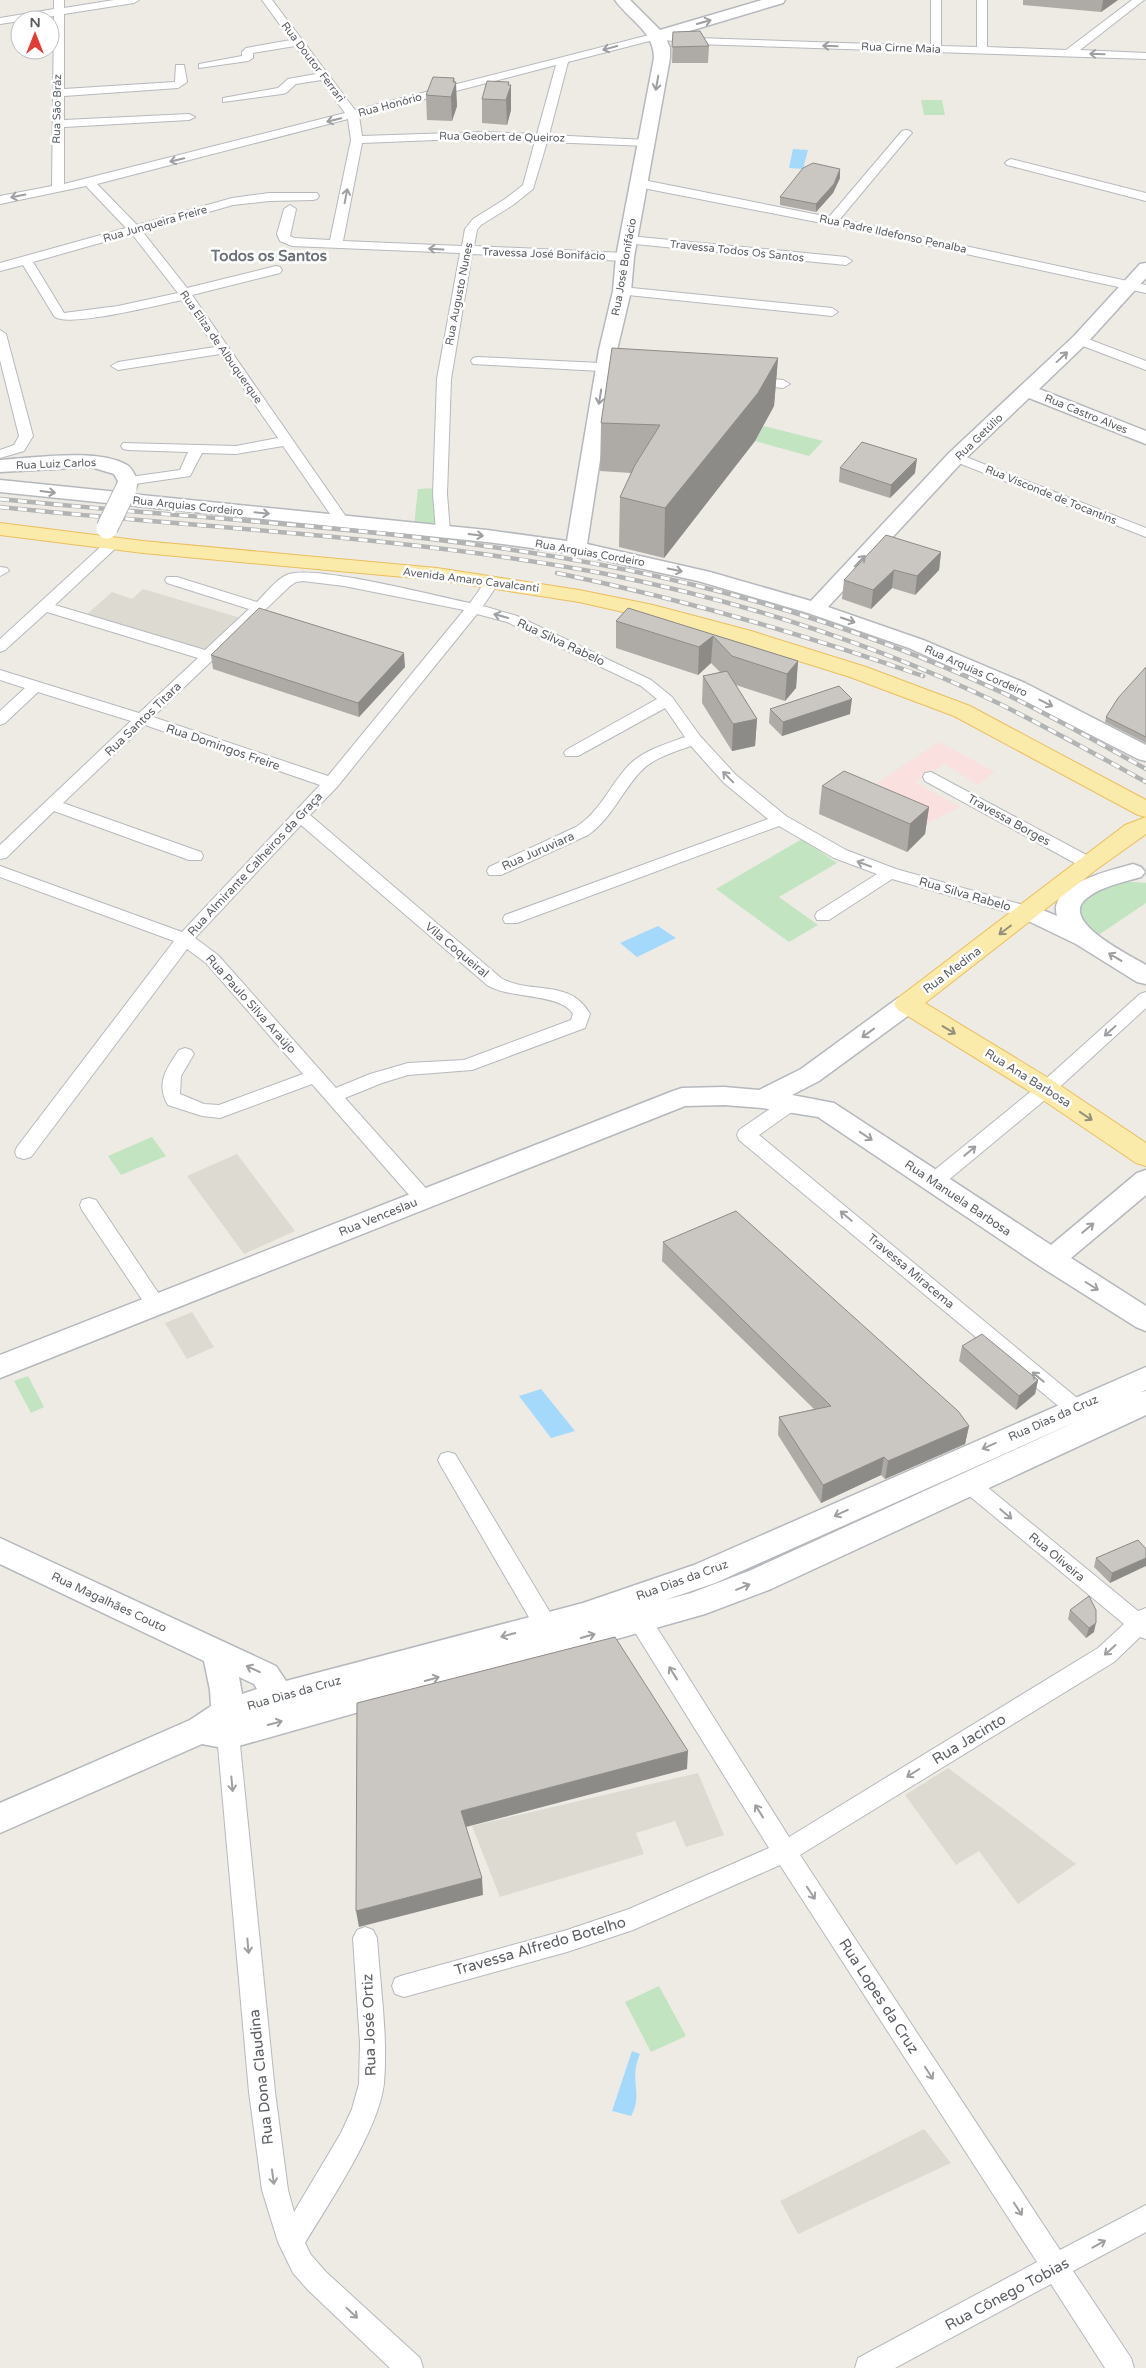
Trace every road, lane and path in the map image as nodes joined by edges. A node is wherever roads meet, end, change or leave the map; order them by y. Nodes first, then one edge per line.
1 (134, 0) edge
2 (267, 0) edge
3 (622, 0) edge
4 (778, 0) edge
5 (936, 0) edge
6 (982, 0) edge
7 (1139, 0) edge
8 (58, 5) edge
9 (0, 21) edge
10 (657, 36) junction
11 (297, 42) junction
12 (936, 50) junction
13 (982, 51) junction
14 (1068, 54) junction
15 (1146, 56) edge
16 (563, 61) junction
17 (203, 66) dead end
18 (180, 67) dead end
19 (322, 76) junction
20 (58, 93) junction
21 (227, 100) dead end
22 (353, 115) junction
23 (189, 117) dead end
24 (57, 124) junction
25 (906, 133) dead end
26 (541, 137) junction
27 (357, 140) junction
28 (647, 142) junction
29 (1010, 163) dead end
30 (89, 182) junction
31 (638, 183) junction
32 (58, 189) junction
33 (312, 196) dead end
34 (1146, 197) edge
35 (0, 200) edge
36 (290, 209) dead end
37 (832, 221) junction
38 (135, 230) junction
39 (336, 243) junction
40 (627, 248) junction
41 (467, 251) junction
42 (26, 260) junction
43 (846, 261) dead end
44 (0, 268) edge
45 (1146, 268) edge
46 (276, 270) dead end
47 (1138, 287) edge
48 (622, 291) junction
49 (185, 294) junction
50 (832, 312) dead end
51 (0, 334) edge
52 (1080, 340) junction
53 (224, 350) junction
54 (612, 356) junction
55 (478, 361) dead end
56 (118, 366) dead end
57 (1146, 366) edge
58 (629, 369) edge
59 (735, 379) edge
60 (783, 384) dead end
61 (1027, 391) junction
62 (1146, 438) edge
63 (287, 441) junction
64 (128, 446) dead end
65 (196, 450) junction
66 (0, 454) edge
67 (956, 457) junction
68 (0, 466) edge
69 (127, 485) junction
70 (0, 486) edge
71 (342, 522) junction
72 (0, 530) edge
73 (444, 531) junction
74 (1146, 532) edge
75 (107, 538) junction
76 (576, 548) junction
77 (172, 580) dead end
78 (493, 581) junction
79 (285, 583) joint
80 (44, 606) junction
81 (259, 607) junction
82 (474, 608) junction
83 (815, 609) junction
84 (0, 647) edge
85 (208, 656) junction
86 (0, 675) edge
87 (35, 686) junction
88 (929, 699) junction
89 (667, 700) junction
90 (142, 719) junction
91 (0, 720) edge
92 (987, 734) junction
93 (694, 739) junction
94 (572, 753) dead end
95 (1043, 754) junction
96 (1146, 754) edge
97 (1069, 770) junction
98 (931, 778) dead end
99 (331, 783) junction
100 (1113, 792) junction
101 (52, 805) junction
102 (1146, 810) edge
103 (301, 816) junction
104 (780, 820) junction
105 (1139, 827) edge
106 (0, 854) edge
107 (195, 856) dead end
108 (1088, 864) junction
109 (0, 871) edge
110 (495, 871) dead end
111 (1139, 872) edge
112 (890, 873) junction
113 (1057, 889) junction
114 (1028, 912) junction
115 (823, 916) dead end
116 (511, 919) dead end
117 (1084, 938) junction
118 (185, 940) junction
119 (1146, 976) edge
120 (1146, 998) edge
121 (907, 1004) junction
122 (185, 1054) dead end
123 (810, 1075) junction
124 (315, 1076) junction
125 (1046, 1088) junction
126 (333, 1096) junction
127 (762, 1099) junction
128 (790, 1104) junction
129 (825, 1108) junction
130 (24, 1152) dead end
131 (1146, 1156) edge
132 (1146, 1180) edge
133 (933, 1182) junction
134 (424, 1199) junction
135 (89, 1204) dead end
136 (1051, 1260) junction
137 (156, 1306) junction
138 (1146, 1320) edge
139 (0, 1367) edge
140 (1146, 1378) edge
141 (1146, 1402) edge
142 (1075, 1408) junction
143 (448, 1460) dead end
144 (968, 1483) junction
145 (0, 1550) edge
146 (640, 1622) junction
147 (1143, 1624) edge
148 (546, 1626) junction
149 (218, 1653) junction
150 (279, 1696) junction
151 (219, 1726) junction
152 (0, 1818) edge
153 (785, 1852) junction
154 (365, 1938) dead end
155 (404, 1986) dead end
156 (1146, 2218) edge
157 (291, 2242) junction
158 (1057, 2268) junction
159 (410, 2368) edge
160 (868, 2368) edge
161 (1122, 2368) edge

1 - 8 street
2 - 11 street, Rua Doutor Ferrari
3 - 10 street
10 -> 4 street, Rua Honório
5 - 12 street
6 - 13 street
7 - 14 street
8 - 9 street
8 - 20 street, Rua São Bráz
12 -> 10 street, Rua Cirne Maia
10 -> 16 street, Rua Honório
10 -> 28 street, Rua José Bonifácio
11 - 17 street
11 - 19 street, Rua Doutor Ferrari
12 - 13 street, Rua Cirne Maia
13 - 14 street, Rua Cirne Maia
15 -> 14 street, Rua Cirne Maia
16 - 22 street, Rua Honório
16 - 26 street, Rua Augusto Nunes
18 - 20 street
19 - 21 street
19 - 22 street, Rua Doutor Ferrari
20 - 24 street, Rua São Bráz
22 - 27 street, Rua Doutor Ferrari
22 -> 30 street, Rua Honório
23 - 24 street
24 - 32 street, Rua São Bráz
25 - 37 street
26 - 27 street, Rua Geobert de Queiroz
26 - 28 street, Rua Geobert de Queiroz
26 - 41 street, Rua Augusto Nunes
39 -> 27 street, Rua Doutor Ferrari
28 - 31 street, Rua José Bonifácio
29 - 34 street
30 - 32 street, Rua Honório
30 - 38 street, Rua Eliza de Albuquerque
31 - 37 street, Rua Padre Ildefonso Penalba
31 - 40 street, Rua José Bonifácio
32 -> 35 street, Rua Honório
33 - 38 street, Rua Junqueira Freire
36 - 39 street, Travessa José Bonifácio
37 - 47 street, Rua Padre Ildefonso Penalba
38 - 42 street, Rua Junqueira Freire
38 - 49 street, Rua Eliza de Albuquerque
41 -> 39 street, Travessa José Bonifácio
40 - 41 street, Travessa José Bonifácio
40 - 43 street, Travessa Todos Os Santos
40 - 48 street, Rua José Bonifácio
41 - 73 street, Rua Augusto Nunes
42 - 44 street, Rua Junqueira Freire
42 - 49 street
45 - 47 street, Rua Getúlio
46 - 49 street
47 - 52 street, Rua Getúlio
48 - 50 street
48 - 54 street, Rua José Bonifácio
49 - 53 street, Rua Eliza de Albuquerque
51 - 66 street
52 - 57 street
61 -> 52 street, Rua Getúlio
53 - 56 street
53 - 63 street, Rua Eliza de Albuquerque
54 - 55 street
54 - 58 street
54 -> 76 street, Rua José Bonifácio
59 - 60 street
61 - 62 street, Rua Castro Alves
61 - 67 street, Rua Getúlio
63 - 65 street
63 - 71 street, Rua Eliza de Albuquerque
64 - 65 street
65 - 69 street
67 - 74 street, Rua Visconde de Tocantins
83 -> 67 street, Rua Getúlio
68 - 69 street, Rua Luiz Carlos
69 - 75 street, bridge
70 -> 71 street, Rua Arquias Cordeiro
71 - 73 street, Rua Arquias Cordeiro
72 - 75 main road, Avenida Amaro Cavalcanti
73 -> 76 street, Rua Arquias Cordeiro
75 - 78 main road, Avenida Amaro Cavalcanti
75 - 80 street
76 -> 83 street, Rua Arquias Cordeiro
77 - 81 street
78 - 82 street, Rua Almirante Calheiros da Graça
78 - 88 main road, Avenida Amaro Cavalcanti
79 - 81 street, Rua Santos Titara
79 - 82 street, Rua Silva Rabelo
80 - 84 street
80 - 85 street
81 - 85 street, Rua Santos Titara
89 -> 82 street, Rua Silva Rabelo
82 - 99 street, Rua Almirante Calheiros da Graça
83 -> 96 street, Rua Arquias Cordeiro
85 - 90 street, Rua Santos Titara
86 - 87 street, Rua Domingos Freire
87 - 90 street, Rua Domingos Freire
87 - 91 street
88 - 92 main road, Avenida Amaro Cavalcanti
88 - 95 main road, Avenida Amaro Cavalcanti
89 - 93 street, Rua Silva Rabelo
89 - 94 street
90 - 99 street, Rua Domingos Freire
90 - 101 street, Rua Santos Titara
92 - 95 main road
92 - 97 main road, Avenida Amaro Cavalcanti
104 -> 93 street, Rua Silva Rabelo
93 - 110 street, Rua Juruviara
95 - 97 main road, Avenida Amaro Cavalcanti
97 - 100 main road, Avenida Amaro Cavalcanti
98 - 108 street, Travessa Borges
99 - 103 street, Rua Almirante Calheiros da Graça
100 - 102 main road, Avenida Amaro Cavalcanti
100 - 105 main road, Rua Medina
101 - 106 street, Rua Santos Titara
101 - 107 street
103 - 118 street, Rua Almirante Calheiros da Graça
103 - 126 street, Vila Coqueiral
112 -> 104 street, Rua Silva Rabelo
104 - 116 street
105 - 108 main road, Rua Medina
108 - 113 main road, Rua Medina
109 - 118 street, Rua Paulo Silva Araújo
111 - 113 street
111 - 117 street
112 - 114 street, Rua Silva Rabelo
112 - 115 street
113 - 114 main road, Rua Medina
114 - 117 street, Rua Silva Rabelo
114 -> 121 main road, Rua Medina
119 -> 117 street, Rua Silva Rabelo
118 - 124 street, Rua Paulo Silva Araújo
118 - 130 street, Rua Almirante Calheiros da Graça
120 -> 125 street
121 -> 123 street, Rua Medina
121 -> 125 main road, Rua Ana Barbosa
122 - 124 street
123 - 127 street, Rua Medina
123 - 129 street
124 - 126 street, Rua Paulo Silva Araújo
125 -> 131 main road, Rua Ana Barbosa
133 -> 125 street
126 - 134 street, Rua Paulo Silva Araújo
127 - 128 street, Rua Manuela Barbosa
127 - 134 street, Rua Venceslau
128 - 129 street, Rua Manuela Barbosa
142 -> 128 street, Travessa Miracema
129 -> 133 street, Rua Manuela Barbosa
136 -> 132 street
133 - 136 street, Rua Manuela Barbosa
134 - 137 street, Rua Venceslau
135 - 137 street
136 -> 138 street, Rua Manuela Barbosa
137 - 139 street, Rua Venceslau
140 - 142 street, Rua Dias da Cruz
141 - 144 street, Rua Dias da Cruz
142 -> 148 street, Rua Dias da Cruz
143 - 148 street
146 -> 144 street, Rua Dias da Cruz
144 -> 147 street, Rua Oliveira
145 - 149 street, Rua Magalhães Couto
151 -> 146 street, Rua Dias da Cruz
153 -> 146 street, Rua Lopes da Cruz
147 -> 153 street, Rua Jacinto
148 -> 150 street, Rua Dias da Cruz
150 -> 149 street, Rua Magalhães Couto
149 - 151 street
150 - 151 street, Rua Dias da Cruz
151 - 152 street, Rua Dias da Cruz
151 -> 157 street, Rua Dona Claudina
153 - 155 street, Travessa Alfredo Botelho
153 -> 158 street, Rua Lopes da Cruz
154 - 157 street, Rua José Ortiz
158 -> 156 street, Rua Cônego Tobias
157 -> 159 street, Rua Dona Claudina
158 - 160 street, Rua Cônego Tobias
158 - 161 street, Rua Lopes da Cruz

